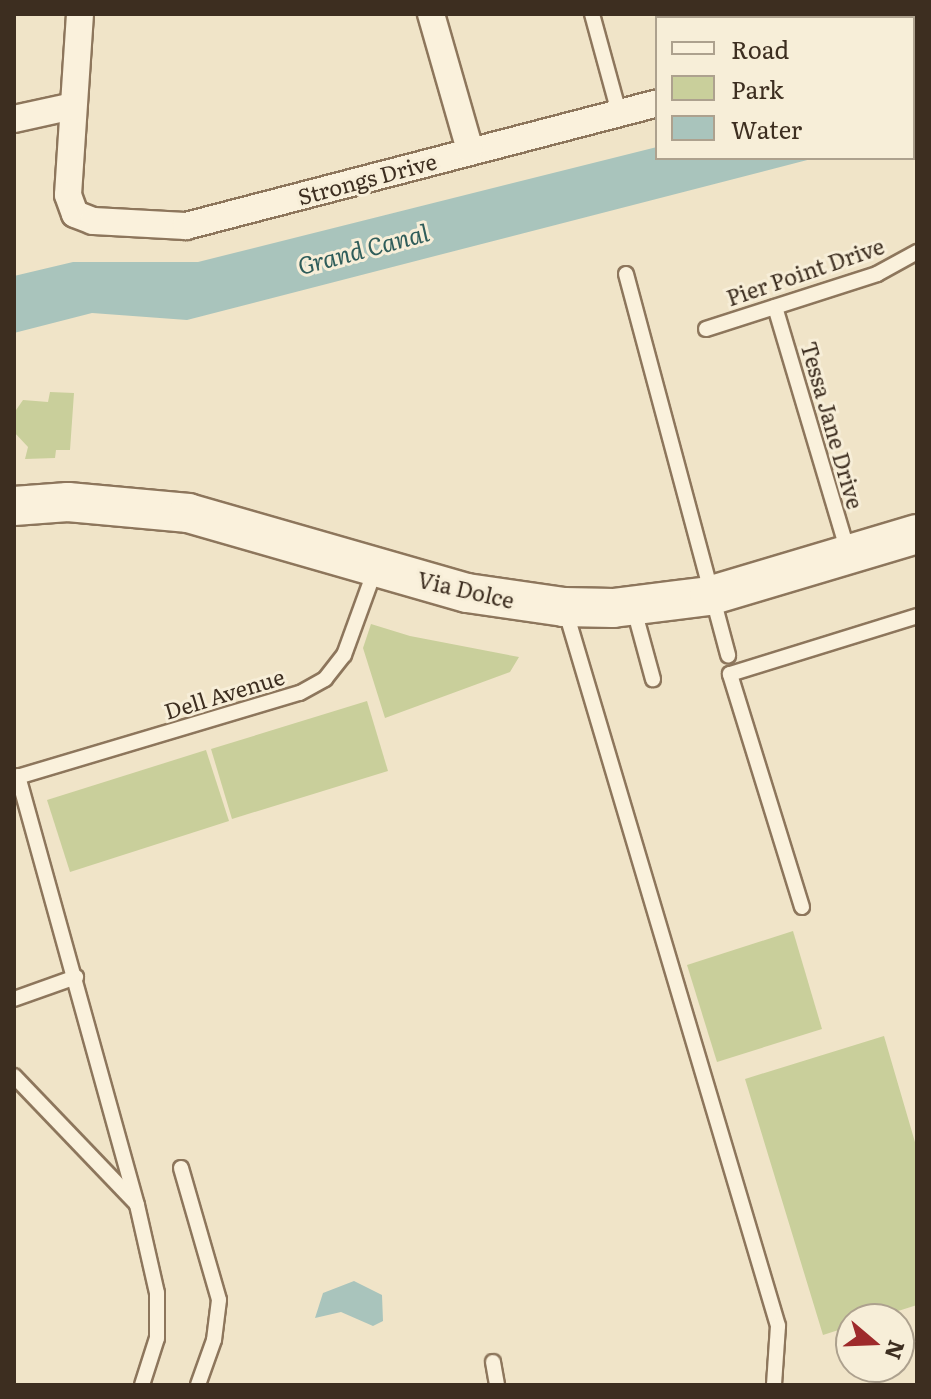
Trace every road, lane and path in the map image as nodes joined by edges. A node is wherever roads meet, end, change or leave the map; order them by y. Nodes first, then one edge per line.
1 (80, 14) edge
2 (431, 14) edge
3 (592, 14) edge
4 (655, 104) edge
5 (73, 106) junction
6 (619, 113) junction
7 (14, 119) edge
8 (470, 150) junction
9 (917, 252) edge
10 (626, 274) dead end
11 (775, 307) junction
12 (706, 329) dead end
13 (14, 506) edge
14 (917, 534) edge
15 (848, 555) junction
16 (376, 567) junction
17 (709, 596) junction
18 (633, 606) junction
19 (564, 607) junction
20 (917, 616) edge
21 (728, 656) dead end
22 (653, 679) dead end
23 (16, 777) edge
24 (802, 907) dead end
25 (76, 977) junction
26 (14, 999) edge
27 (14, 1076) edge
28 (181, 1168) dead end
29 (137, 1205) junction
30 (493, 1362) dead end
31 (142, 1385) edge
32 (198, 1385) edge
33 (497, 1385) edge
34 (774, 1385) edge

1 - 5 street
2 - 8 street
3 - 6 lane
4 - 6 street, Strongs Drive
5 - 7 street
5 - 8 street, Strongs Drive
6 - 8 street, Strongs Drive
9 - 11 lane, Pier Point Drive
10 - 17 lane
11 - 12 lane, Pier Point Drive
11 - 15 lane, Tessa Jane Drive
13 - 16 street, Via Dolce
14 - 15 street, Via Dolce
15 - 17 street, Via Dolce
16 - 19 street, Via Dolce
16 - 23 lane, Dell Avenue
17 - 18 street, Via Dolce
17 - 21 lane
18 - 19 street, Via Dolce
18 - 22 lane
19 - 34 lane
20 - 24 lane
23 - 25 lane
25 - 26 lane
25 - 29 lane
27 - 29 lane
28 - 32 lane
29 - 31 lane
30 - 33 lane

